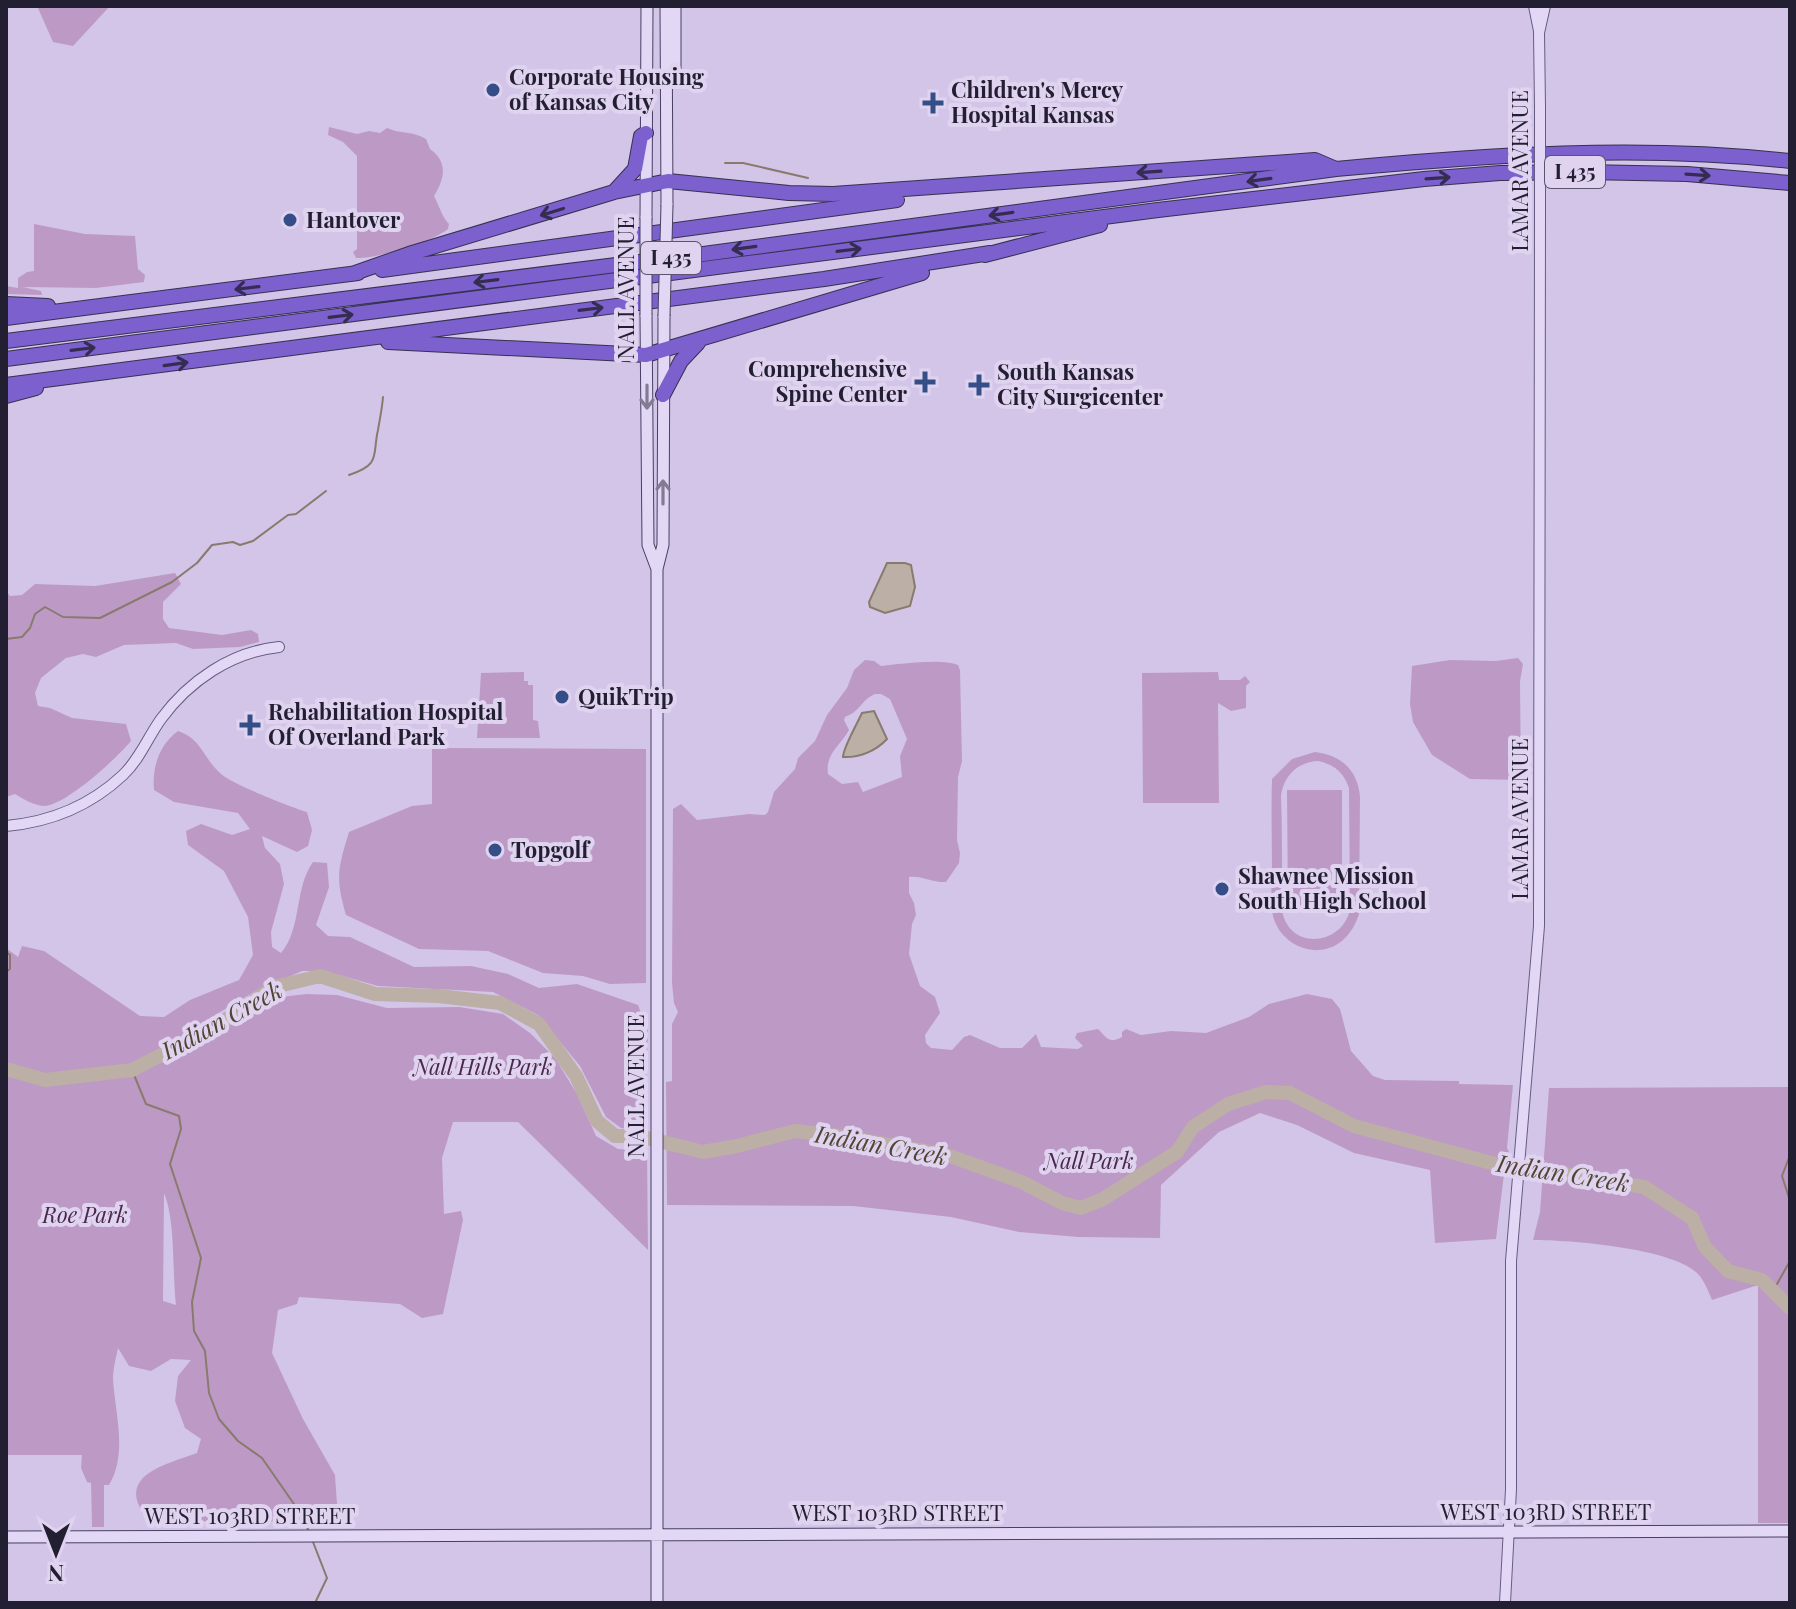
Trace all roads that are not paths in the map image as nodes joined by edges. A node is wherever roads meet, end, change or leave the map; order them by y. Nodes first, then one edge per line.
1 (647, 6) edge
2 (666, 6) edge
3 (675, 6) edge
4 (1534, 6) edge
5 (1545, 6) edge
6 (1539, 33) junction
7 (667, 113) junction
8 (646, 133) junction
9 (1790, 161) edge
10 (1336, 169) junction
11 (668, 181) junction
12 (1790, 183) edge
13 (647, 186) junction
14 (976, 186) junction
15 (614, 192) junction
16 (1158, 210) junction
17 (990, 253) junction
18 (352, 274) junction
19 (6, 304) edge
20 (89, 308) junction
21 (6, 318) edge
22 (701, 340) junction
23 (6, 341) edge
24 (347, 341) junction
25 (663, 350) junction
26 (646, 355) junction
27 (6, 359) edge
28 (71, 378) junction
29 (6, 385) edge
30 (663, 395) junction
31 (6, 396) edge
32 (657, 569) junction
33 (279, 647) dead end
34 (6, 826) edge
35 (1790, 1531) edge
36 (1510, 1532) junction
37 (656, 1533) junction
38 (6, 1537) edge
39 (657, 1603) edge
40 (1505, 1603) edge

1 - 8 main road, NALL AVENUE
2 - 7 main road, NALL AVENUE
3 - 7 main road
4 - 6 street, LAMAR AVENUE
5 - 6 street, LAMAR AVENUE
6 - 36 street, LAMAR AVENUE, bridge
7 - 11 main road, NALL AVENUE
8 - 13 main road, NALL AVENUE
8 - 15 highway
9 - 10 highway, I 435
10 -> 14 highway
10 -> 23 highway, I 435
11 - 13 highway
11 - 14 highway
11 - 25 main road, NALL AVENUE, bridge
16 -> 12 highway, I 435
13 - 15 highway
13 - 26 main road, NALL AVENUE, bridge
14 - 18 highway
15 -> 18 highway
16 - 17 highway
27 -> 16 highway, I 435
17 - 22 highway
24 -> 17 highway
18 -> 20 highway
19 - 20 highway
20 - 21 highway
22 - 25 highway
22 - 30 highway
24 - 26 highway
28 -> 24 highway
25 - 26 highway
25 - 30 main road, NALL AVENUE
26 -> 32 main road, NALL AVENUE
28 - 29 highway
28 - 31 highway
32 -> 30 main road, NALL AVENUE
32 - 37 main road, NALL AVENUE
33 - 34 street
35 - 36 main road, WEST 103RD STREET
36 - 37 main road, WEST 103RD STREET
36 - 40 street, LAMAR AVENUE
37 - 38 main road, WEST 103RD STREET
37 - 39 main road, NALL AVENUE

